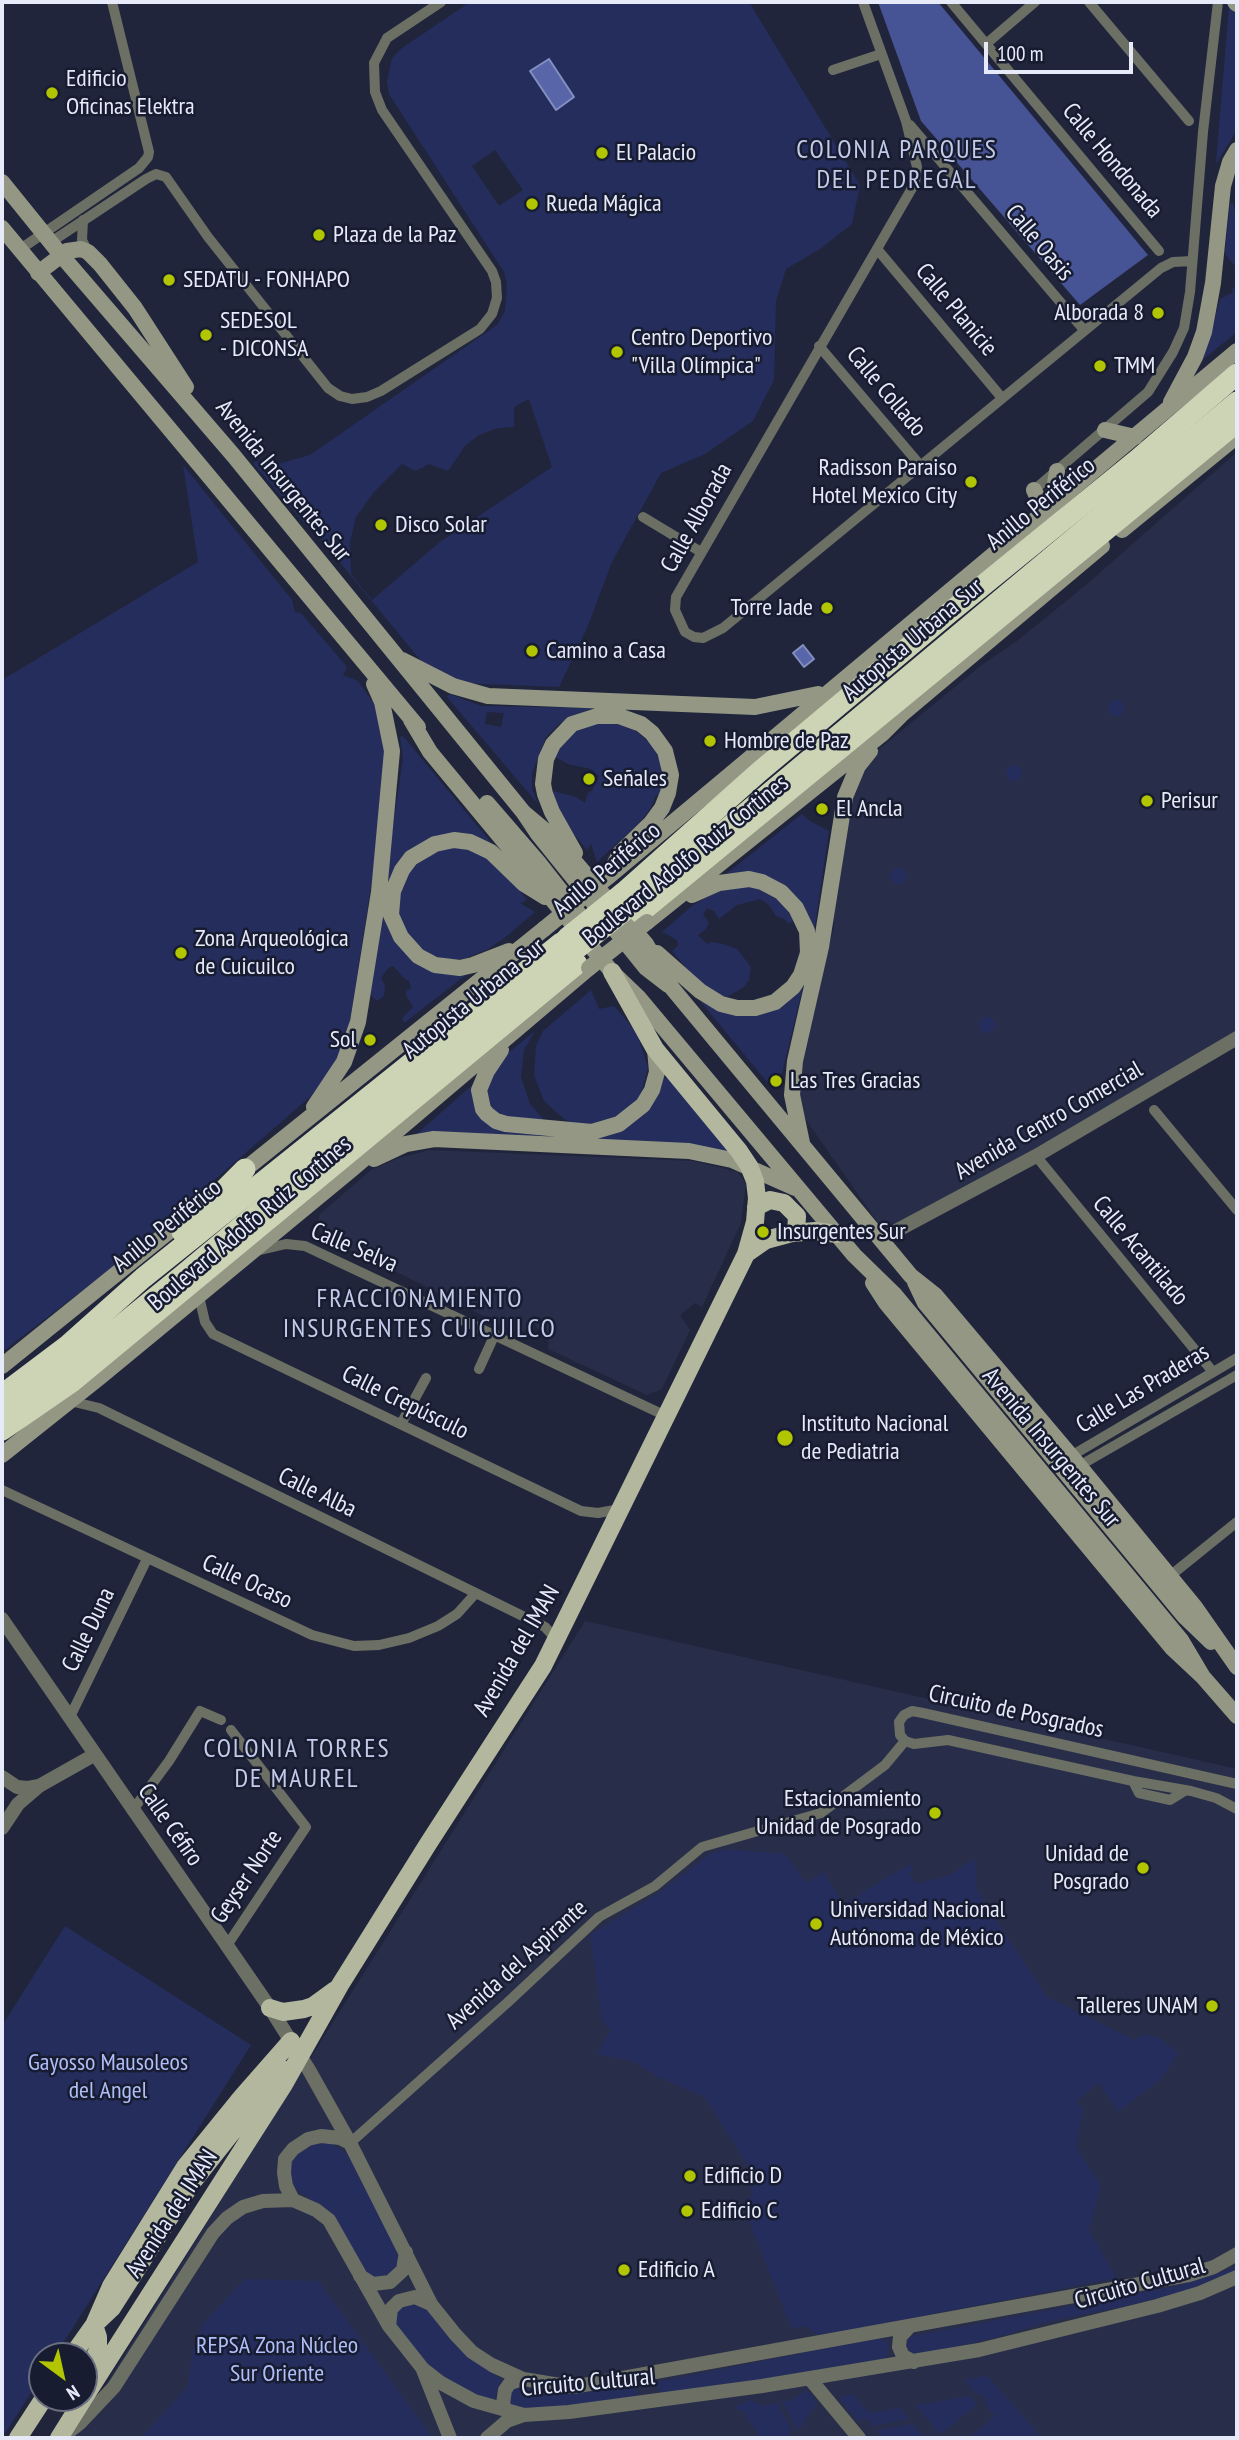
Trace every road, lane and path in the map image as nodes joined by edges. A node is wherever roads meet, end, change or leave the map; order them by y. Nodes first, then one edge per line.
1 (112, 2) edge
2 (441, 2) edge
3 (863, 2) edge
4 (951, 2) edge
5 (1035, 2) edge
6 (1089, 2) edge
7 (1218, 2) edge
8 (986, 44) junction
9 (881, 54) junction
10 (834, 70) dead end
11 (906, 121) junction
12 (1189, 121) dead end
13 (1237, 150) edge
14 (2, 182) edge
15 (83, 220) junction
16 (2, 228) edge
17 (46, 237) junction
18 (877, 249) junction
19 (19, 250) junction
20 (1160, 251) dead end
21 (88, 252) junction
22 (61, 255) junction
23 (1192, 261) junction
24 (38, 273) junction
25 (1084, 330) junction
26 (819, 346) junction
27 (1237, 351) edge
28 (1237, 374) edge
29 (1237, 391) edge
30 (1002, 398) junction
31 (1237, 402) edge
32 (1164, 413) junction
33 (1237, 422) edge
34 (208, 425) junction
35 (1105, 430) junction
36 (1237, 436) edge
37 (1135, 437) junction
38 (920, 465) junction
39 (1057, 471) junction
40 (1034, 490) joint
41 (1048, 511) junction
42 (643, 517) dead end
43 (1097, 550) junction
44 (701, 552) junction
45 (965, 580) junction
46 (393, 654) junction
47 (897, 656) junction
48 (365, 666) junction
49 (828, 691) junction
50 (901, 715) junction
51 (411, 720) junction
52 (882, 734) junction
53 (524, 813) junction
54 (758, 817) junction
55 (581, 868) junction
56 (609, 876) junction
57 (556, 905) junction
58 (645, 919) junction
59 (530, 940) junction
60 (646, 944) junction
61 (583, 966) junction
62 (612, 972) junction
63 (672, 988) junction
64 (638, 997) junction
65 (517, 1028) junction
66 (1237, 1038) edge
67 (655, 1049) junction
68 (1154, 1110) dead end
69 (304, 1122) junction
70 (803, 1145) junction
71 (1036, 1156) junction
72 (749, 1166) junction
73 (245, 1169) junction
74 (352, 1169) junction
75 (799, 1189) junction
76 (756, 1207) junction
77 (1237, 1210) edge
78 (796, 1233) junction
79 (837, 1234) junction
80 (881, 1239) junction
81 (250, 1253) junction
82 (746, 1254) junction
83 (911, 1276) junction
84 (199, 1296) junction
85 (495, 1334) junction
86 (68, 1345) junction
87 (1237, 1358) edge
88 (2, 1366) edge
89 (1224, 1366) junction
90 (479, 1369) dead end
91 (1213, 1372) junction
92 (1236, 1377) edge
93 (426, 1378) dead end
94 (2, 1395) edge
95 (69, 1402) junction
96 (2, 1406) edge
97 (666, 1416) junction
98 (2, 1419) edge
99 (401, 1424) junction
100 (2, 1430) edge
101 (2, 1455) edge
102 (1075, 1461) junction
103 (2, 1490) edge
104 (620, 1509) junction
105 (1237, 1522) edge
106 (147, 1559) junction
107 (1170, 1576) junction
108 (475, 1594) junction
109 (2, 1619) edge
110 (555, 1631) junction
111 (1234, 1664) edge
112 (1237, 1716) edge
113 (69, 1719) junction
114 (221, 1720) dead end
115 (980, 1725) junction
116 (231, 1730) dead end
117 (1011, 1732) junction
118 (905, 1741) junction
119 (976, 1746) junction
120 (1007, 1753) junction
121 (94, 1755) junction
122 (1168, 1767) junction
123 (2, 1777) edge
124 (1209, 1777) junction
125 (1133, 1781) junction
126 (1237, 1784) edge
127 (39, 1786) junction
128 (1166, 1787) junction
129 (1186, 1790) junction
130 (1199, 1793) junction
131 (1237, 1809) edge
132 (132, 1811) junction
133 (2, 1828) edge
134 (226, 1947) junction
135 (341, 1985) junction
136 (270, 2008) junction
137 (296, 2049) junction
138 (350, 2143) junction
139 (293, 2200) junction
140 (406, 2252) junction
141 (1237, 2254) edge
142 (359, 2275) junction
143 (1237, 2277) edge
144 (431, 2304) junction
145 (94, 2325) junction
146 (915, 2325) junction
147 (389, 2326) junction
148 (878, 2331) junction
149 (82, 2342) edge
150 (98, 2342) edge
151 (915, 2362) junction
152 (883, 2367) junction
153 (423, 2369) junction
154 (664, 2371) junction
155 (98, 2375) edge
156 (630, 2378) junction
157 (523, 2379) junction
158 (810, 2379) junction
159 (667, 2399) junction
160 (635, 2403) junction
161 (35, 2412) edge
162 (63, 2412) edge
163 (75, 2412) edge
164 (507, 2412) junction
165 (524, 2415) junction
166 (18, 2438) edge
167 (47, 2438) edge
168 (59, 2438) edge
169 (450, 2438) edge
170 (487, 2438) edge
171 (859, 2438) edge

1 - 17 street
2 - 15 street
3 - 9 street, Calle Alborada
4 - 8 street, Calle Hondonada
5 - 8 street
6 - 12 street
7 - 23 street
8 - 20 street, Calle Hondonada
9 - 10 street
9 - 11 street, Calle Alborada
11 - 18 street, Calle Alborada
11 - 25 street, Calle Oasis
13 - 32 main road
14 - 17 main road, Avenida Insurgentes Sur
15 - 17 street
15 - 21 street
16 - 19 main road, Avenida Insurgentes Sur
17 - 19 street
17 - 22 main road, Avenida Insurgentes Sur
18 - 26 street, Calle Alborada
18 - 30 street, Calle Planicie
19 - 24 main road, Avenida Insurgentes Sur
21 - 22 main road
21 - 34 main road
22 - 24 main road
22 - 34 main road, Avenida Insurgentes Sur
23 - 25 street, Calle Alborada
23 - 35 street
24 - 48 main road, Avenida Insurgentes Sur
25 - 30 street, Calle Alborada
26 - 38 street, Calle Collado
26 - 44 street, Calle Alborada
27 - 32 main road, Boulevard Adolfo Ruiz Cortines
28 - 47 highway, Anillo Periférico
29 - 96 highway, Autopista Urbana Sur
30 - 38 street, Calle Alborada
31 - 98 highway, Autopista Urbana Sur, bridge
32 - 37 main road, Boulevard Adolfo Ruiz Cortines
33 - 43 highway
33 - 54 highway
34 - 46 main road, Avenida Insurgentes Sur
35 - 37 main road
35 - 39 street
36 - 43 main road, Boulevard Adolfo Ruiz Cortines
37 - 41 main road, Boulevard Adolfo Ruiz Cortines
38 - 44 street, Calle Alborada
39 - 40 street
39 - 41 main road
40 - 41 main road
41 - 45 main road, Boulevard Adolfo Ruiz Cortines
42 - 44 street
43 - 50 main road, Boulevard Adolfo Ruiz Cortines
45 - 47 highway
45 - 49 main road, Boulevard Adolfo Ruiz Cortines
46 - 49 main road
46 - 53 main road, Avenida Insurgentes Sur
47 - 86 highway, Anillo Periférico, bridge
48 - 51 main road, Avenida Insurgentes Sur
48 - 69 main road
49 - 56 main road, Boulevard Adolfo Ruiz Cortines
50 - 52 main road, Boulevard Adolfo Ruiz Cortines
50 - 54 highway
51 - 57 main road, Avenida Insurgentes Sur
51 - 64 main road, Avenida Insurgentes Sur
52 - 58 main road, Boulevard Adolfo Ruiz Cortines
52 - 70 main road
53 - 55 main road, Avenida Insurgentes Sur
53 - 63 main road, Avenida Insurgentes Sur
54 - 58 highway
55 - 56 main road
55 - 60 main road, Avenida Insurgentes Sur
56 - 59 main road, Boulevard Adolfo Ruiz Cortines, bridge
57 - 59 main road
57 - 62 main road, Avenida Insurgentes Sur
58 - 60 main road
58 - 61 highway
59 - 69 main road, Boulevard Adolfo Ruiz Cortines
60 - 63 main road, Avenida Insurgentes Sur
61 - 65 main road, Boulevard Adolfo Ruiz Cortines
61 - 100 highway
62 - 64 main road, Avenida Insurgentes Sur
62 - 67 main road, Avenida del IMAN
63 - 70 main road, Avenida Insurgentes Sur
64 - 75 main road, Avenida Insurgentes Sur
65 - 67 main road
65 - 74 main road, Boulevard Adolfo Ruiz Cortines
66 - 71 street, Avenida Centro Comercial
67 - 72 main road, Avenida del IMAN
68 - 77 street
69 - 73 main road, Boulevard Adolfo Ruiz Cortines
70 - 80 main road, Avenida Insurgentes Sur
71 - 80 street, Avenida Centro Comercial
71 - 91 street, Calle Acantilado
72 - 74 main road
72 - 75 main road
72 - 76 main road, Avenida del IMAN
73 - 86 highway
73 - 88 main road, Boulevard Adolfo Ruiz Cortines
74 - 81 main road, Boulevard Adolfo Ruiz Cortines
75 - 79 main road, Avenida Insurgentes Sur
76 - 78 main road
76 - 82 main road, Avenida del IMAN
78 - 79 main road
78 - 82 main road
79 - 112 main road, Avenida Insurgentes Sur
80 - 83 main road, Avenida Insurgentes Sur
81 - 84 main road, Boulevard Adolfo Ruiz Cortines
81 - 85 street, Calle Selva
82 - 97 main road, Avenida del IMAN
83 - 102 main road, Avenida Insurgentes Sur
83 - 111 main road, Avenida Insurgentes Sur
84 - 95 main road, Boulevard Adolfo Ruiz Cortines
84 - 99 street, Calle Crepúsculo
85 - 90 street
85 - 97 street, Calle Selva
86 - 94 highway, Anillo Periférico
87 - 89 street, Calle Las Praderas
89 - 91 street, Calle Las Praderas
89 - 92 street
91 - 102 street, Calle Las Praderas
92 - 102 street, Calle Las Praderas
93 - 99 street
95 - 101 main road, Boulevard Adolfo Ruiz Cortines
95 - 108 street, Calle Alba
97 - 104 main road, Avenida del IMAN
99 - 104 street, Calle Crepúsculo
102 - 107 main road, Avenida Insurgentes Sur
103 - 106 street, Calle Ocaso
104 - 110 main road, Avenida del IMAN
105 - 107 street
106 - 108 street, Calle Ocaso
106 - 113 street, Calle Duna
107 - 111 main road, Avenida Insurgentes Sur
108 - 110 street, Calle Alba
109 - 113 street, Calle Céfiro
110 - 135 main road, Avenida del IMAN
113 - 121 street, Calle Céfiro
114 - 132 street
115 - 117 street, Circuito de Posgrados
115 - 118 street, Circuito de Posgrados
115 - 119 street
116 - 134 street, Geyser Norte
117 - 120 street
117 - 122 street, Circuito de Posgrados
118 - 119 street, Circuito de Posgrados
118 - 138 street, Avenida del Aspirante
119 - 120 street, Circuito de Posgrados
120 - 125 street, Circuito de Posgrados
121 - 127 street
121 - 132 street, Calle Céfiro
122 - 124 street, Circuito de Posgrados
122 - 128 street
123 - 127 street
124 - 126 street, Circuito de Posgrados
124 - 130 street
125 - 128 street, Circuito de Posgrados
125 - 129 street
127 - 133 street
128 - 129 street, Circuito de Posgrados
129 - 130 street, Circuito de Posgrados
130 - 131 street, Circuito de Posgrados
132 - 134 street, Calle Céfiro
134 - 136 street, Calle Céfiro
135 - 136 main road
135 - 137 main road, Avenida del IMAN
136 - 137 street, Calle Céfiro
137 - 138 street, Circuito Cultural
137 - 145 main road, Avenida del IMAN
137 - 155 main road, Avenida del IMAN
138 - 139 street
138 - 140 street, Circuito Cultural
139 - 142 street, Circuito Cultural
139 - 168 street
140 - 142 street
140 - 144 street, Circuito Cultural
141 - 146 street, Circuito Cultural
142 - 147 street, Circuito Cultural
143 - 151 street, Circuito Cultural
144 - 147 street
144 - 157 street, Circuito Cultural
145 - 149 main road, Avenida del IMAN
145 - 150 main road
146 - 148 street, Circuito Cultural
146 - 151 street
147 - 153 street, Circuito Cultural
148 - 152 street
148 - 154 street, Circuito Cultural
151 - 152 street, Circuito Cultural
152 - 158 street, Circuito Cultural
153 - 164 street, Circuito Cultural
153 - 169 street
154 - 156 street, Circuito Cultural
154 - 159 street
156 - 157 street, Circuito Cultural
156 - 160 street
157 - 164 street
158 - 159 street, Circuito Cultural
158 - 171 street
159 - 160 street, Circuito Cultural
160 - 165 street, Circuito Cultural
161 - 166 main road
162 - 167 main road
163 - 168 main road, Avenida del IMAN
164 - 165 street, Circuito Cultural
165 - 170 street

